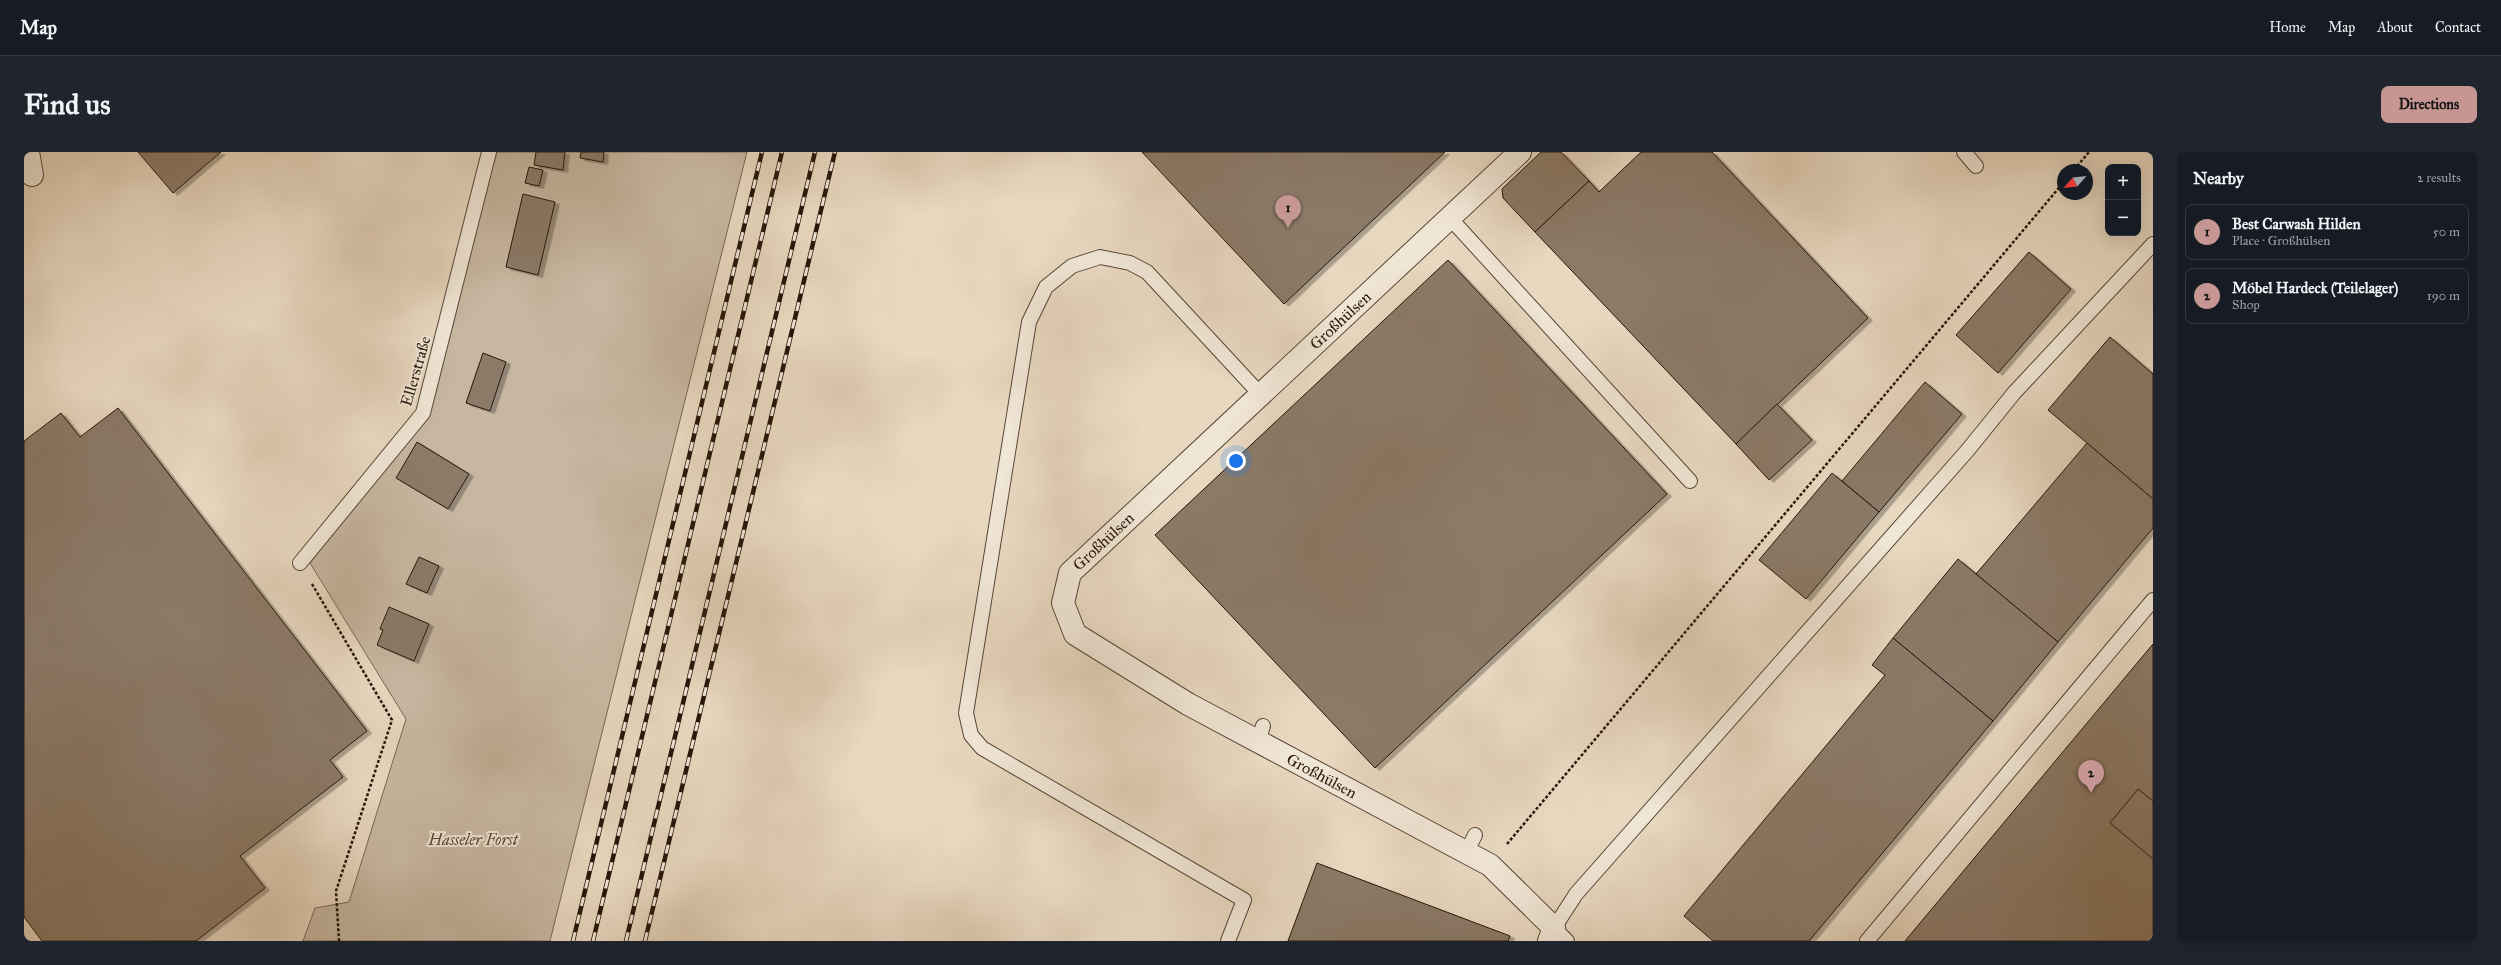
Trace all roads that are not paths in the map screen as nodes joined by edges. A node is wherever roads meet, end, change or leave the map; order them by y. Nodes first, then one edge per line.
1 (28, 152) edge
2 (489, 152) edge
3 (1520, 152) edge
4 (1964, 152) edge
5 (1976, 166) dead end
6 (32, 175) dead end
7 (1450, 218) junction
8 (2153, 244) edge
9 (1260, 394) junction
10 (1690, 481) dead end
11 (300, 563) road end
12 (2153, 600) edge
13 (1557, 937) edge
14 (1228, 941) edge
15 (1867, 941) edge

1 - 6 street
2 - 11 lane, Ellerstraße
3 - 7 street, Großhülsen
4 - 5 lane
7 - 9 street, Großhülsen
7 - 10 lane
8 - 13 lane
9 - 13 street, Großhülsen
9 - 14 lane
12 - 15 lane

